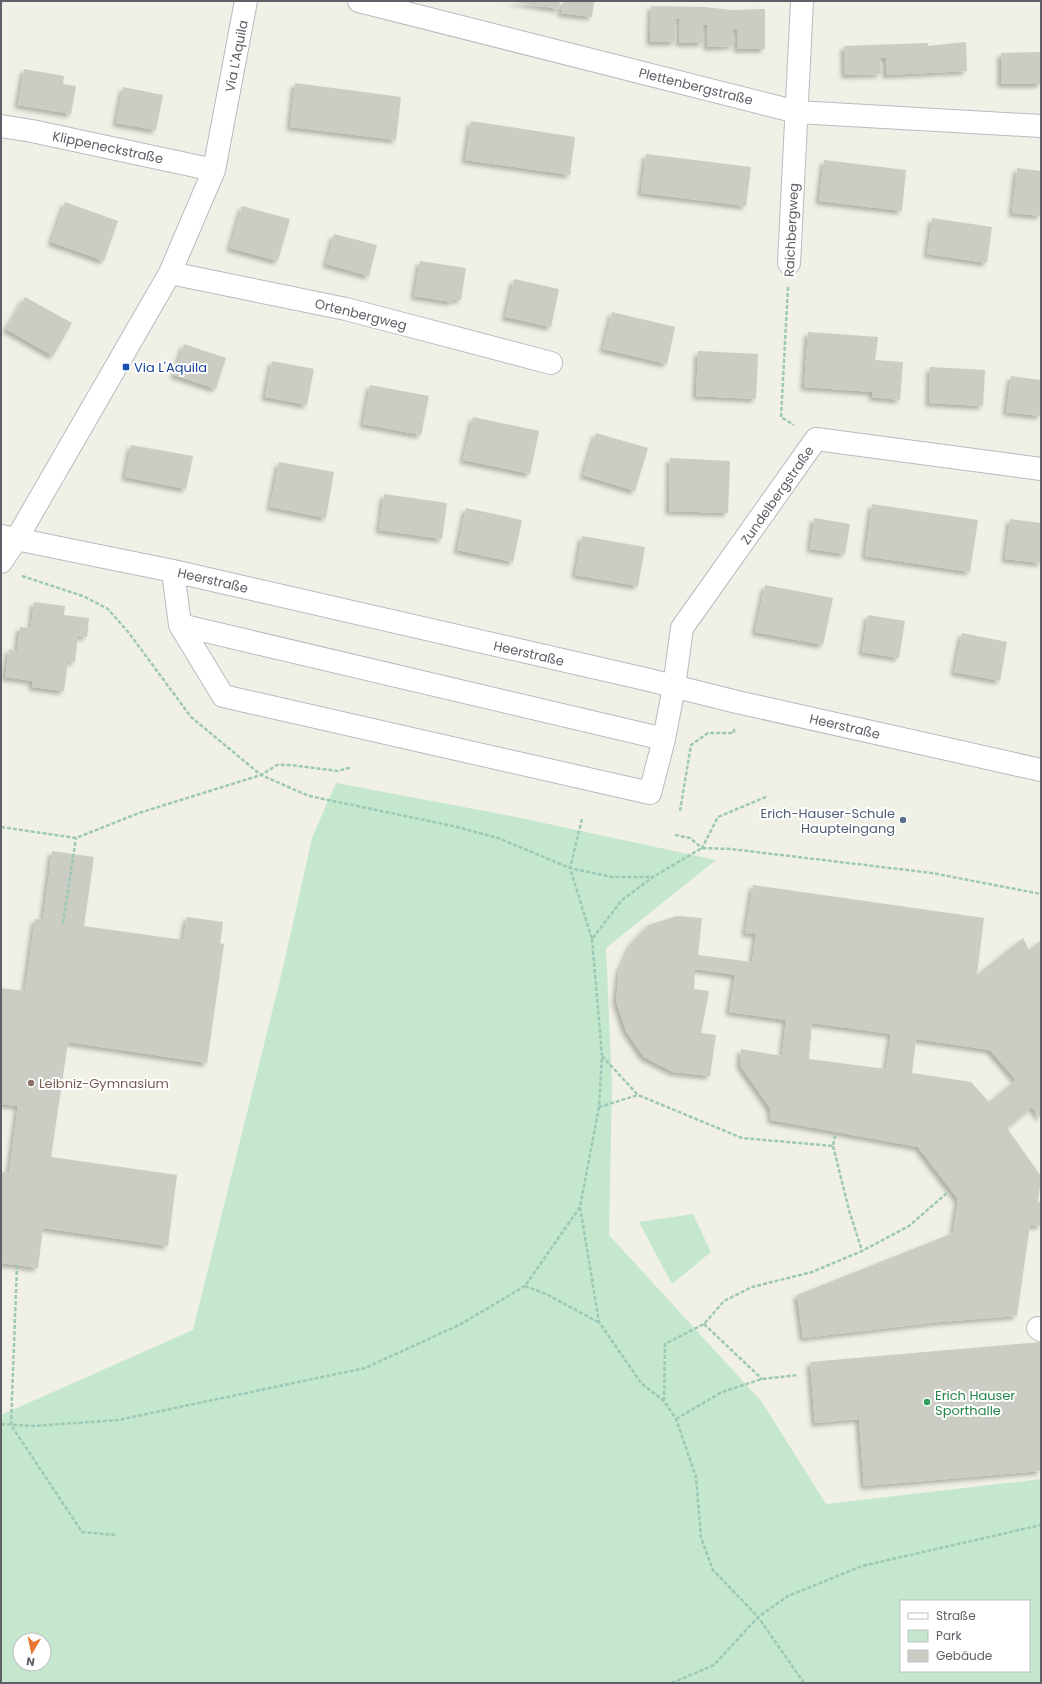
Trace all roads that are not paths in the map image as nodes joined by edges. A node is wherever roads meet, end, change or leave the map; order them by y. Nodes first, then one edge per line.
1 (246, 1) edge
2 (359, 1) edge
3 (802, 1) edge
4 (797, 112) junction
5 (1, 126) edge
6 (1041, 126) edge
7 (214, 170) junction
8 (789, 263) road end
9 (170, 273) junction
10 (551, 362) dead end
11 (1041, 469) edge
12 (9, 538) edge
13 (8, 568) edge
14 (173, 571) junction
15 (180, 625) junction
16 (674, 687) junction
17 (664, 739) junction
18 (1041, 770) edge

1 - 7 street, Via L'Aquila
2 - 4 street, Plettenbergstraße
3 - 4 street, Raichbergweg
4 - 6 street, Plettenbergstraße
4 - 8 street, Raichbergweg
5 - 7 street, Klippeneckstraße
7 - 9 street, Via L'Aquila
9 - 10 street, Ortenbergweg
9 - 12 street, Via L'Aquila
11 - 16 street, Zundelbergstraße
12 - 13 street
12 - 14 street, Heerstraße
14 - 15 street
14 - 16 street, Heerstraße
15 - 17 street
15 - 17 street, Zundelbergstraße
16 - 17 street, Zundelbergstraße
16 - 18 street, Heerstraße

